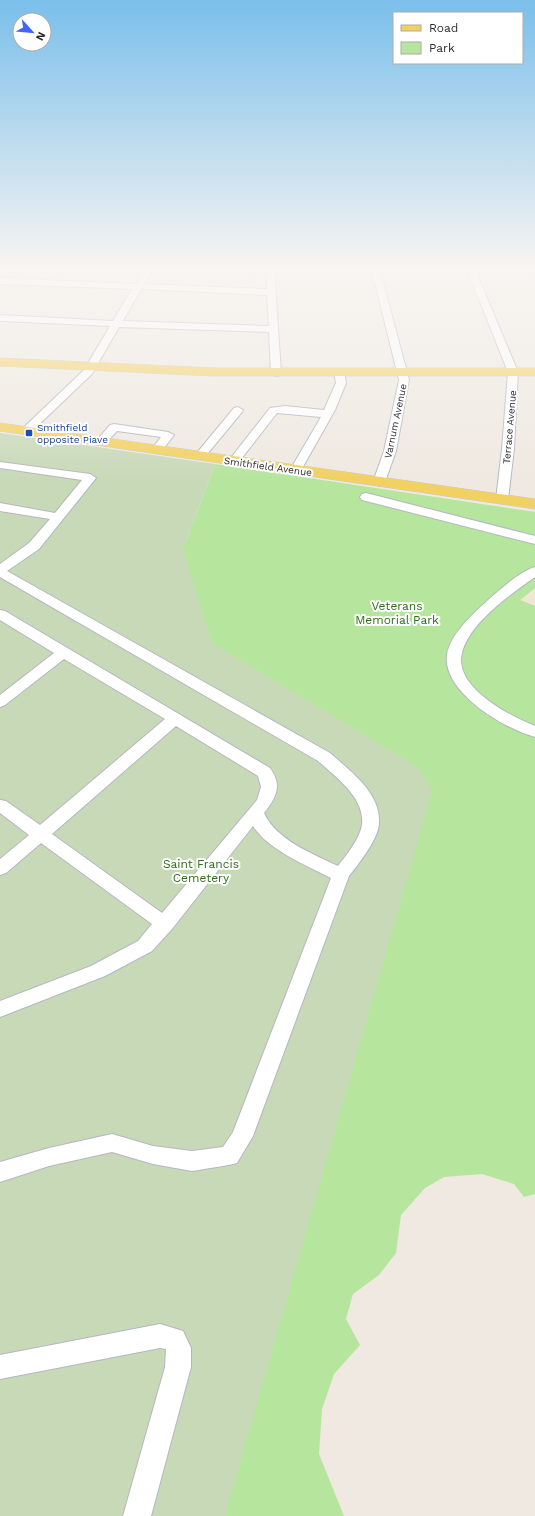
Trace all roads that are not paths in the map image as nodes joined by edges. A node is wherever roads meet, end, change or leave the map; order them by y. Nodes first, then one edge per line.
1 (109, 338) edge
2 (274, 338) edge
3 (393, 338) edge
4 (499, 338) edge
5 (0, 362) edge
6 (92, 367) junction
7 (339, 372) junction
8 (402, 372) junction
9 (513, 372) junction
10 (535, 372) edge
11 (276, 373) junction
12 (238, 410) dead end
13 (327, 414) junction
14 (0, 427) edge
15 (26, 431) junction
16 (200, 456) junction
17 (234, 461) junction
18 (0, 465) edge
19 (296, 470) junction
20 (379, 482) junction
21 (366, 497) dead end
22 (502, 499) junction
23 (535, 504) edge
24 (0, 507) edge
25 (59, 517) junction
26 (535, 540) edge
27 (0, 571) edge
28 (535, 571) edge
29 (0, 614) edge
30 (64, 652) junction
31 (0, 702) edge
32 (175, 719) junction
33 (535, 732) edge
34 (0, 805) edge
35 (255, 813) junction
36 (41, 835) junction
37 (0, 869) edge
38 (341, 875) junction
39 (165, 924) junction
40 (0, 1009) edge
41 (0, 1172) edge
42 (0, 1367) edge
43 (137, 1516) edge

1 - 6 street
2 - 11 street
3 - 8 street, Varnum Avenue
4 - 9 street, Terrace Avenue
5 - 6 main road
6 - 11 main road
6 - 15 street
7 - 8 main road
7 - 11 main road
7 - 13 street
8 - 9 main road
8 - 20 street, Varnum Avenue
9 - 10 main road
9 - 22 street, Terrace Avenue
12 - 16 street
13 - 17 street
13 - 19 street
14 - 15 main road, Smithfield Avenue
15 - 16 main road, Smithfield Avenue
16 - 17 main road, Smithfield Avenue
17 - 19 main road, Smithfield Avenue
18 - 25 street
19 - 20 main road, Smithfield Avenue
20 - 22 main road, Smithfield Avenue
21 - 26 street
22 - 23 main road, Smithfield Avenue
24 - 25 street
25 - 27 street
27 - 38 street
28 - 33 street
29 - 30 street
30 - 31 street
30 - 32 street
32 - 35 street
32 - 36 street
34 - 36 street
35 - 38 street
35 - 39 street
36 - 37 street
36 - 39 street
38 - 41 street
39 - 40 street
42 - 43 street

